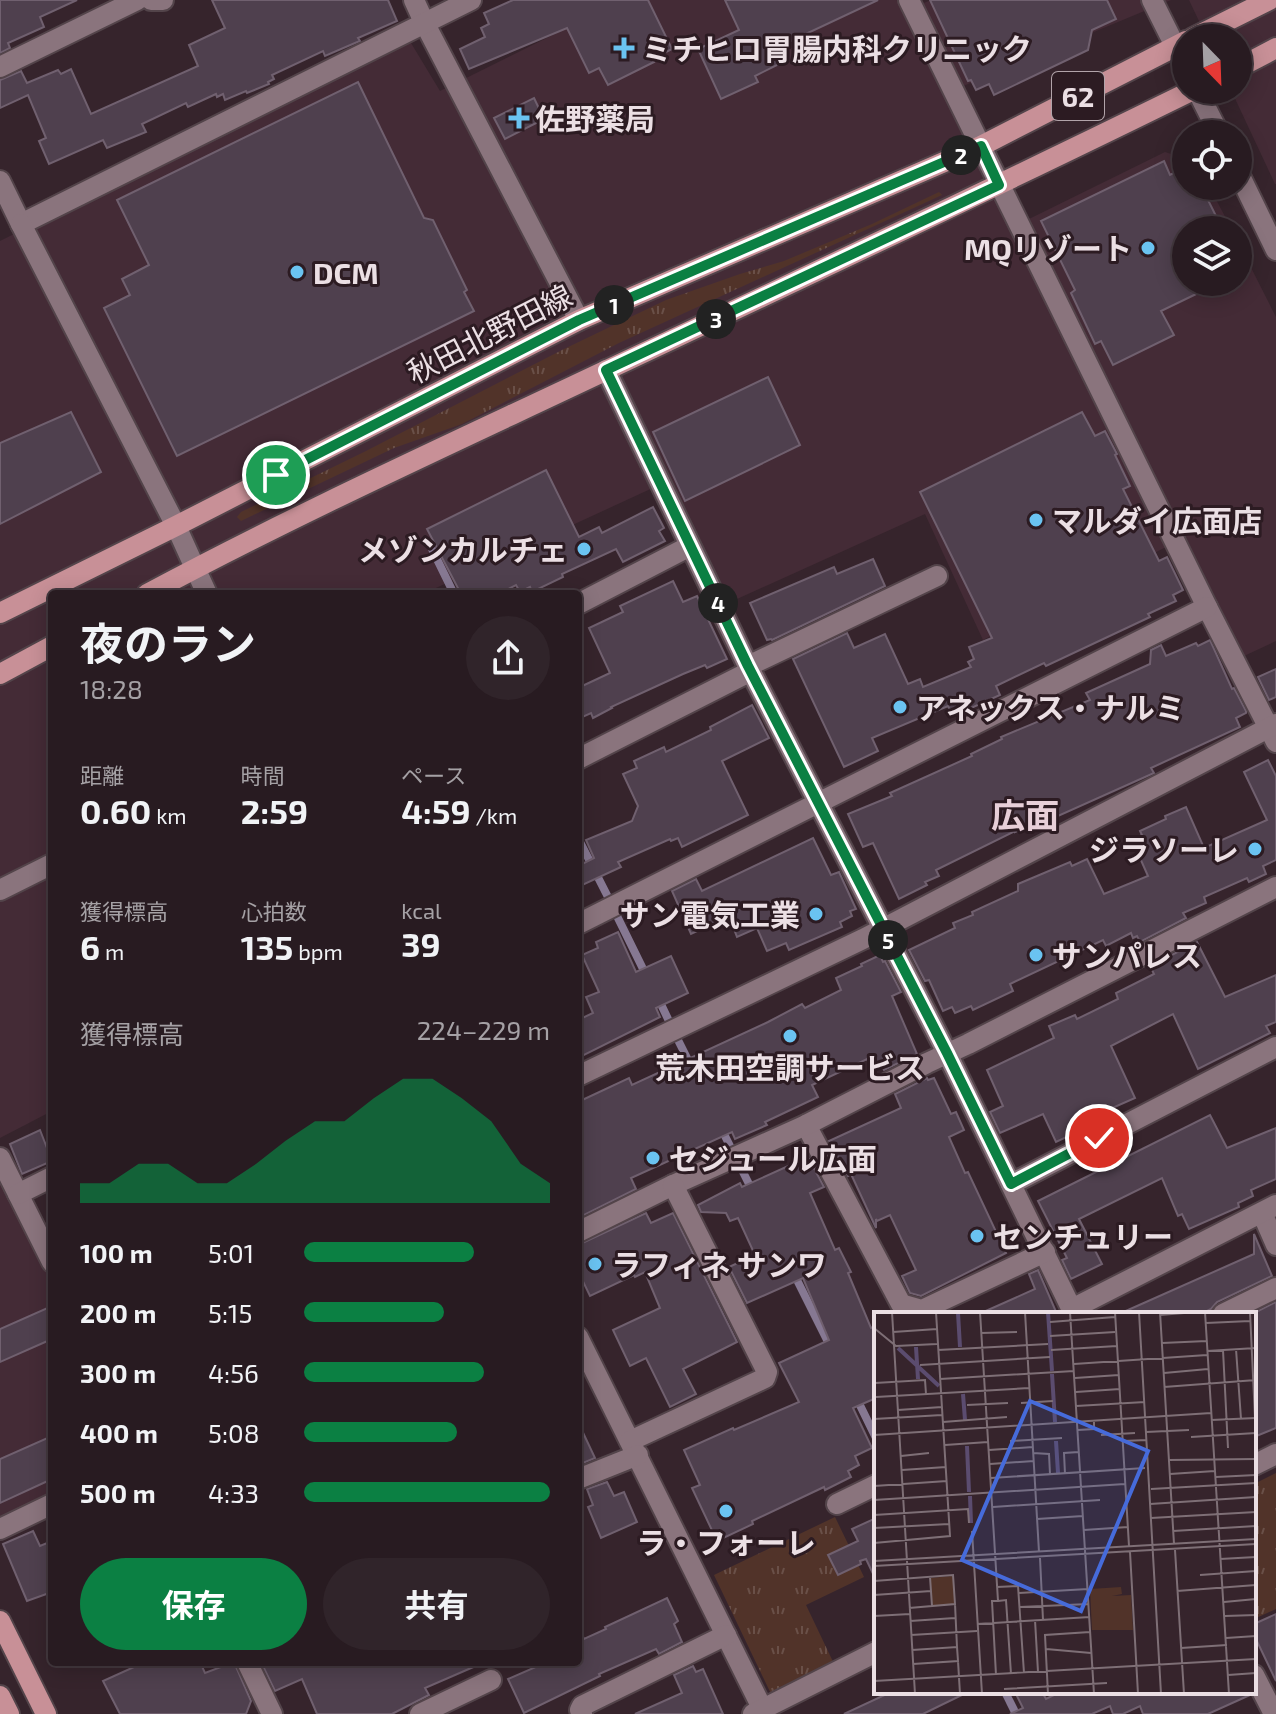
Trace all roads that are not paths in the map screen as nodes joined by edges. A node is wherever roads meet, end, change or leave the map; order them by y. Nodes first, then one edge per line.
1 (137, 0) edge
2 (151, 0) edge
3 (163, 0) edge
4 (414, 0) edge
5 (471, 0) edge
6 (909, 0) edge
7 (1152, 0) edge
8 (1269, 0) edge
9 (424, 22) junction
10 (1221, 24) edge
11 (1172, 25) edge
12 (1276, 48) edge
13 (1172, 49) edge
14 (1252, 61) edge
15 (0, 67) edge
16 (1172, 101) edge
17 (981, 146) junction
18 (0, 181) edge
19 (999, 185) junction
20 (1252, 200) edge
21 (21, 224) junction
22 (1276, 250) edge
23 (579, 320) junction
24 (606, 370) junction
25 (176, 526) junction
26 (690, 546) junction
27 (195, 568) junction
28 (937, 576) dead end
29 (154, 590) edge
30 (205, 590) edge
31 (582, 602) edge
32 (1207, 607) junction
33 (0, 613) edge
34 (48, 648) edge
35 (750, 668) junction
36 (0, 674) edge
37 (1273, 731) edge
38 (582, 757) edge
39 (819, 803) junction
40 (48, 866) edge
41 (1276, 887) edge
42 (0, 890) edge
43 (582, 922) edge
44 (882, 929) junction
45 (1276, 1047) edge
46 (947, 1053) junction
47 (582, 1074) edge
48 (806, 1125) junction
49 (0, 1158) edge
50 (48, 1179) edge
51 (1011, 1184) junction
52 (673, 1185) junction
53 (18, 1194) junction
54 (1269, 1209) edge
55 (582, 1230) edge
56 (1276, 1245) edge
57 (1045, 1252) junction
58 (48, 1254) edge
59 (1276, 1288) edge
60 (1073, 1312) edge
61 (1227, 1312) edge
62 (582, 1345) edge
63 (634, 1448) junction
64 (1276, 1454) edge
65 (1256, 1464) edge
66 (582, 1477) edge
67 (874, 1486) edge
68 (837, 1504) dead end
69 (48, 1506) edge
70 (0, 1529) edge
71 (0, 1621) edge
72 (726, 1635) junction
73 (874, 1653) edge
74 (249, 1666) edge
75 (491, 1680) dead end
76 (1256, 1680) edge
77 (0, 1696) edge
78 (1268, 1709) edge
79 (760, 1712) edge
80 (268, 1713) edge
81 (9, 1714) edge
82 (46, 1714) edge
83 (420, 1714) edge
84 (582, 1714) edge

1 - 15 street
2 - 3 street
4 - 9 street
5 - 9 street
6 - 17 street
7 - 11 street
8 - 10 main road, 秋田北野田線 / 62
9 - 21 street
9 - 23 street
12 - 14 main road
13 - 17 main road, 秋田北野田線 / 62
16 - 19 main road, 62
17 - 19 street
17 - 23 main road, 秋田北野田線 / 62
18 - 21 street
19 - 24 main road, 62
19 - 32 street
20 - 22 street
21 - 25 street
23 - 25 main road, 秋田北野田線 / 62
24 - 26 street
24 - 27 main road, 62
25 - 27 street
25 - 33 main road, 秋田北野田線 / 62
26 - 31 street
26 - 35 street
27 - 29 main road, 62
27 - 30 street
28 - 35 street
32 - 37 street
32 - 39 street
34 - 36 main road
35 - 38 street
35 - 39 street
37 - 44 street
39 - 43 street
39 - 44 street
40 - 42 street
41 - 46 street
44 - 46 street
44 - 47 street
45 - 51 street
46 - 48 street
46 - 51 street
48 - 52 street
48 - 57 street
49 - 53 street
50 - 53 street
51 - 57 street
52 - 55 street
52 - 63 street
53 - 58 street
54 - 56 street
54 - 60 street
57 - 60 street
59 - 61 street
62 - 63 street
63 - 66 street
63 - 72 street
64 - 65 street
67 - 68 street
69 - 70 street
71 - 82 main road
72 - 79 street
72 - 84 street
73 - 79 street
74 - 80 street
75 - 83 street
76 - 78 street
77 - 81 main road

